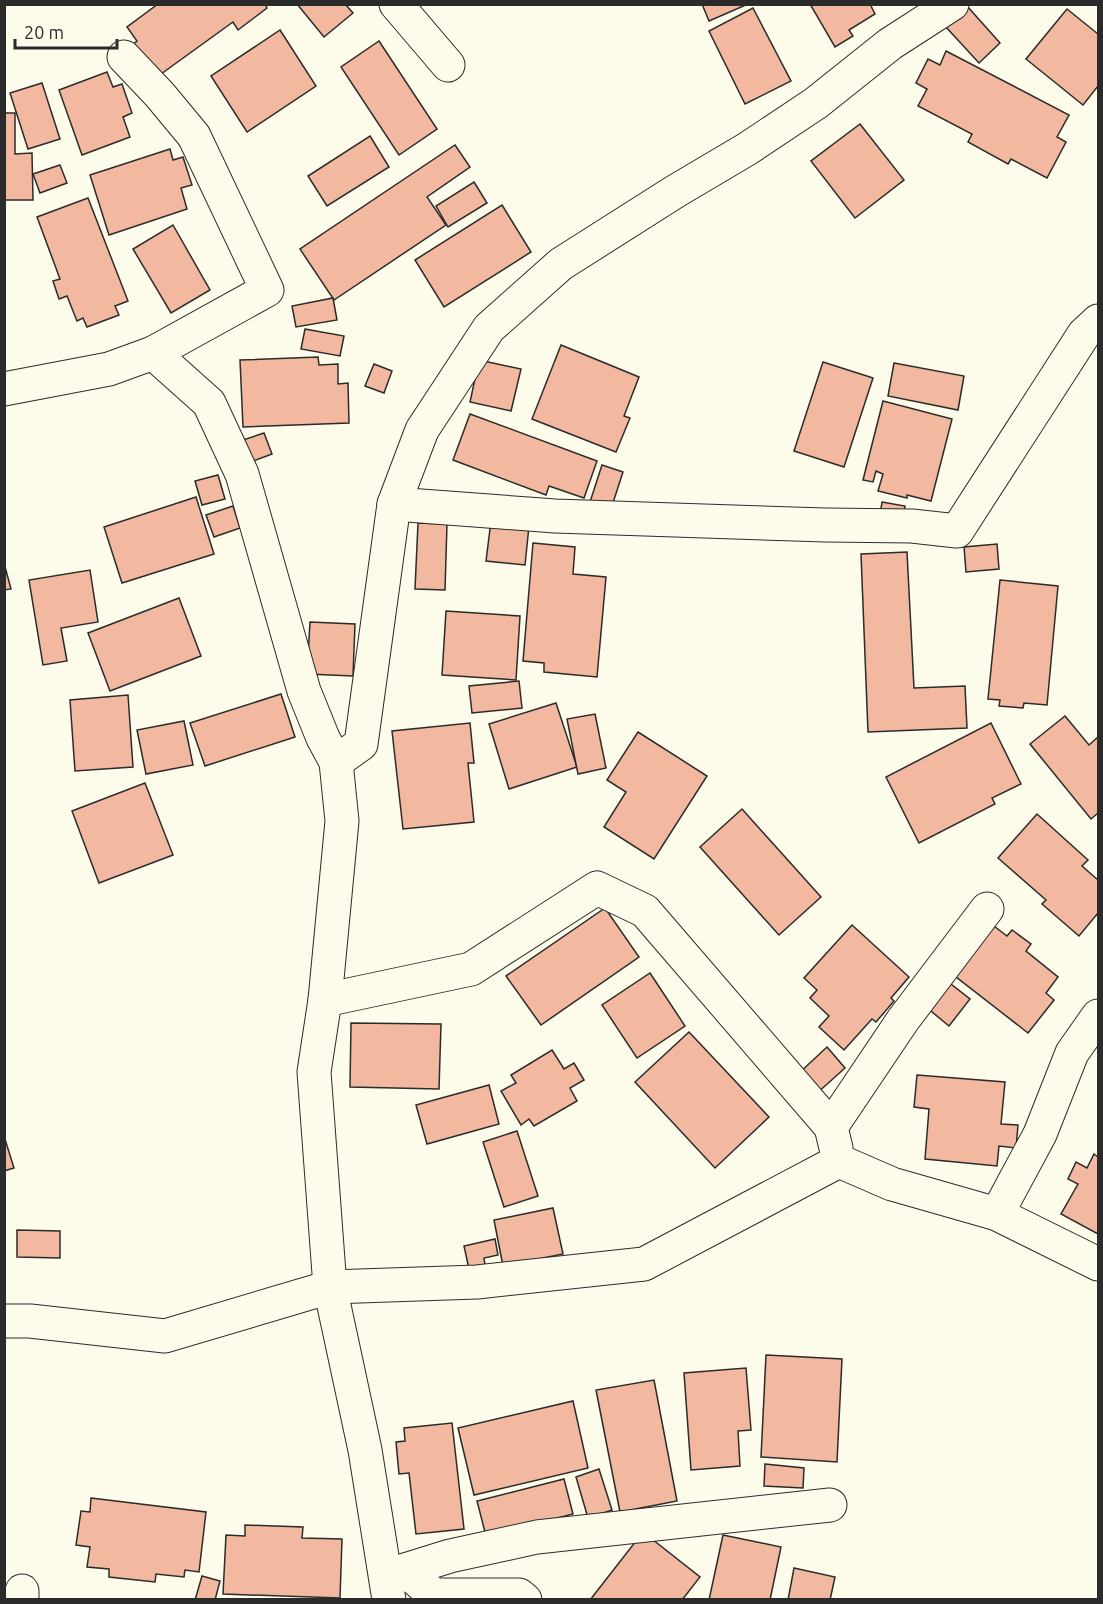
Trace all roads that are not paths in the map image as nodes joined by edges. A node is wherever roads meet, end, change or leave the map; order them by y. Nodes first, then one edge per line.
1 (396, 4) edge
2 (952, 4) edge
3 (124, 57) dead end
4 (448, 65) dead end
5 (1098, 321) edge
6 (153, 353) junction
7 (4, 389) edge
8 (394, 504) junction
9 (336, 762) junction
10 (987, 909) dead end
11 (325, 1000) junction
12 (1098, 1016) edge
13 (831, 1127) junction
14 (839, 1161) junction
15 (997, 1214) junction
16 (1098, 1264) edge
17 (330, 1287) junction
18 (4, 1321) edge
19 (830, 1505) dead end
20 (394, 1584) edge
21 (525, 1599) edge

1 - 4 street
2 - 8 street
3 - 6 street
5 - 8 street
6 - 7 street
6 - 9 street
8 - 9 street
9 - 11 street
10 - 13 street
11 - 13 street
11 - 17 street
12 - 15 street
13 - 14 street
14 - 15 street
14 - 17 street
15 - 16 street
17 - 18 street
17 - 20 street
19 - 20 street
20 - 21 street

